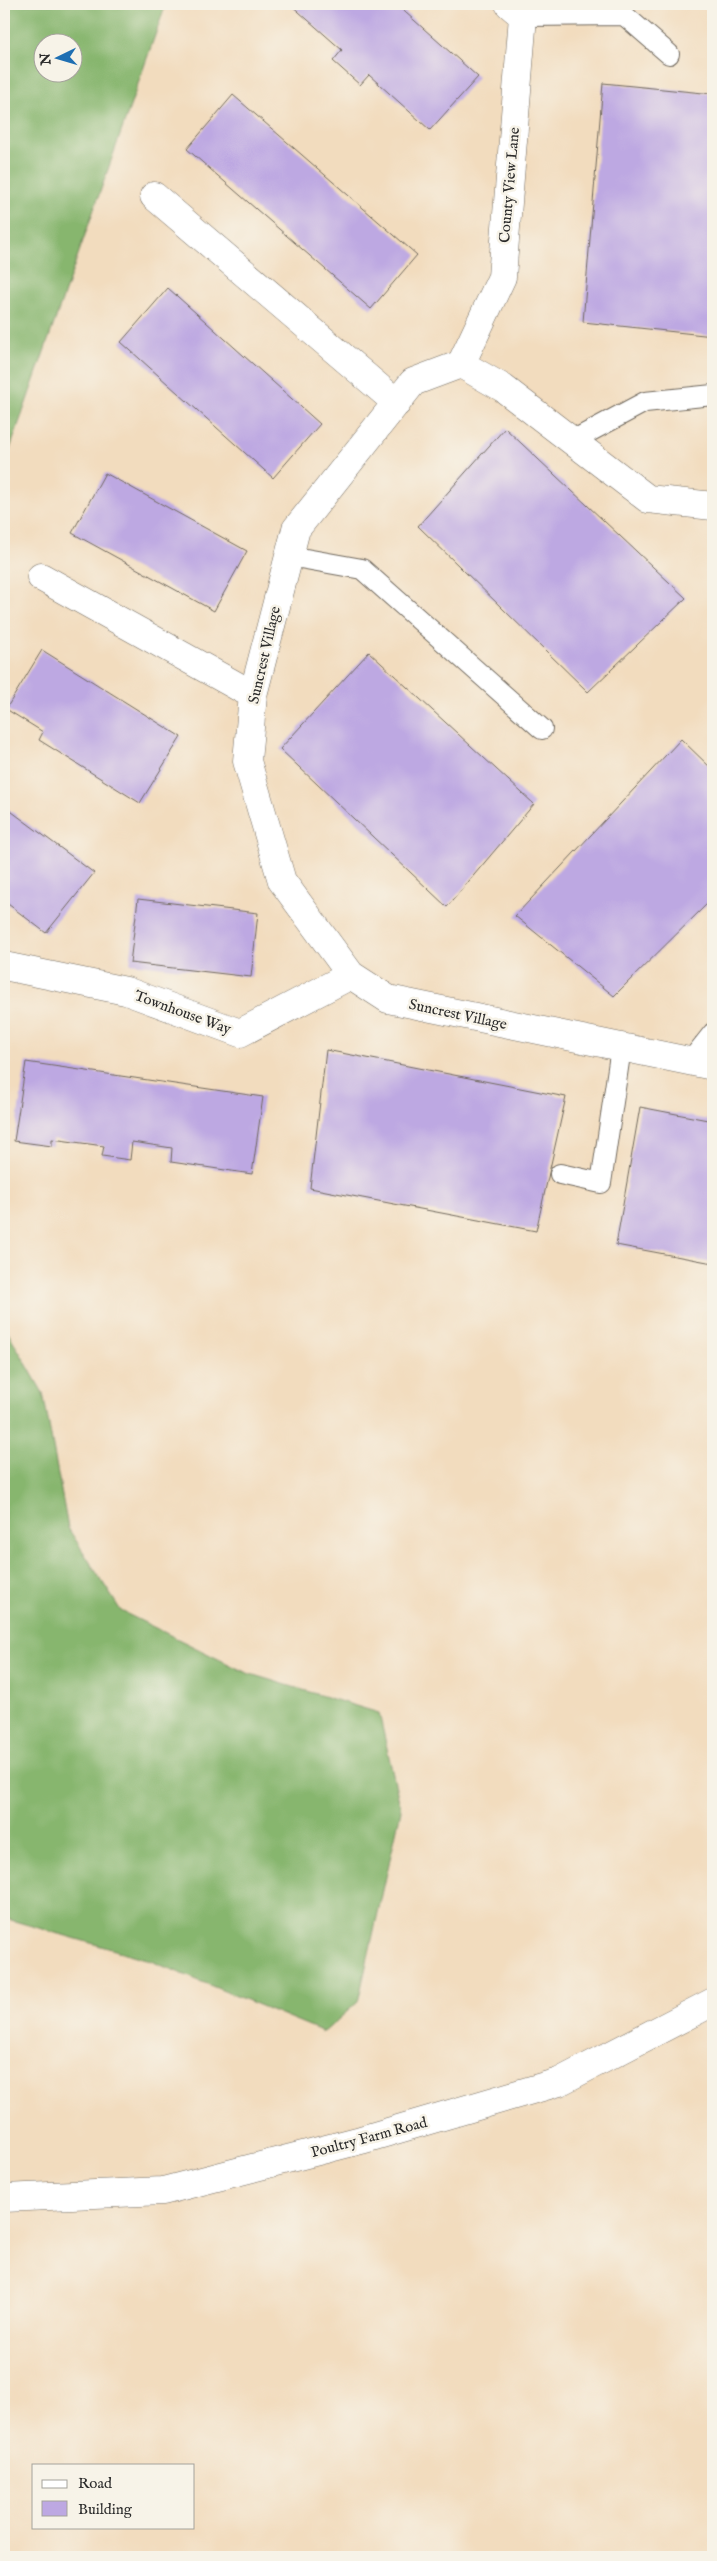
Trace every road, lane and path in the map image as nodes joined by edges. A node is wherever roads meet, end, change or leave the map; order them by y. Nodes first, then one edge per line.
1 (516, 10) edge
2 (669, 54) dead end
3 (154, 196) dead end
4 (461, 364) junction
5 (713, 395) edge
6 (397, 402) junction
7 (572, 441) junction
8 (713, 506) edge
9 (288, 556) junction
10 (41, 577) dead end
11 (253, 695) junction
12 (542, 729) dead end
13 (4, 966) edge
14 (351, 975) junction
15 (713, 1033) edge
16 (621, 1048) junction
17 (702, 1064) edge
18 (560, 1174) dead end
19 (713, 2002) edge
20 (4, 2198) edge

1 - 2 lane
1 - 4 street, County View Lane
3 - 6 street
4 - 6 street, Suncrest Village
4 - 7 street
5 - 7 lane
6 - 9 street, Suncrest Village
7 - 8 street
9 - 11 street, Suncrest Village
9 - 12 lane
10 - 11 street
11 - 14 street, Suncrest Village
13 - 14 street, Townhouse Way
14 - 16 street, Suncrest Village
15 - 17 lane
16 - 17 street, Suncrest Village
16 - 18 lane
19 - 20 street, Poultry Farm Road

